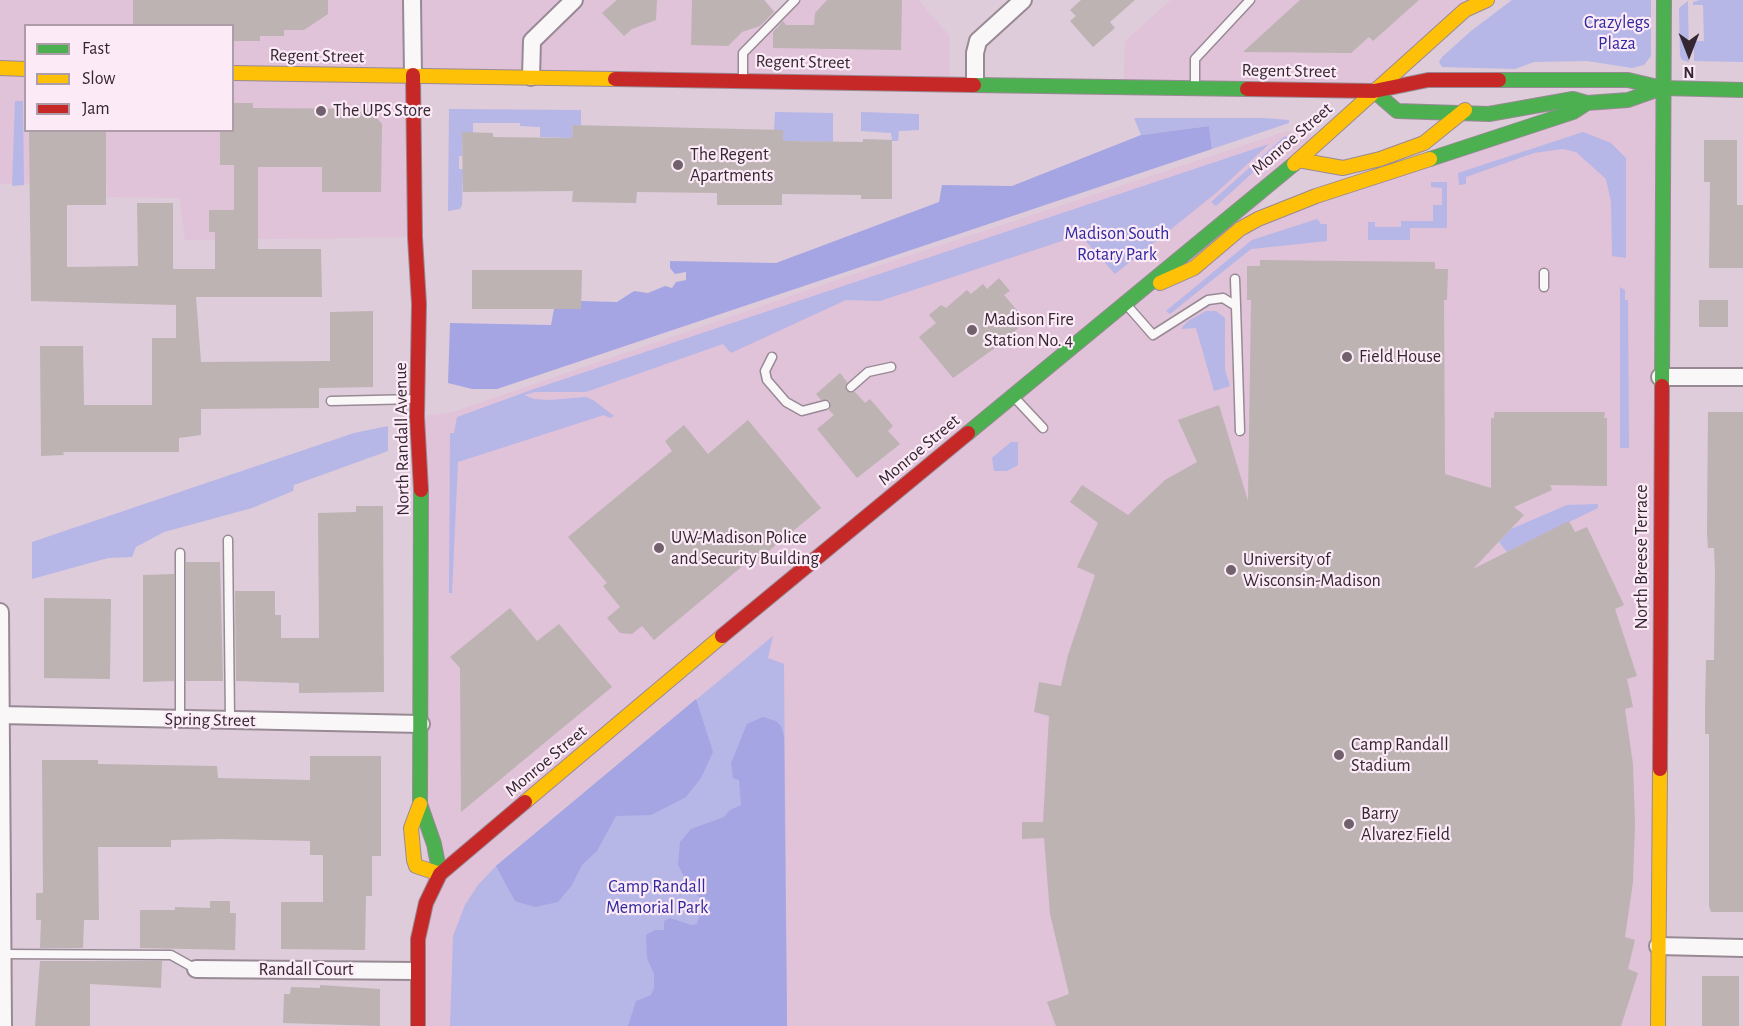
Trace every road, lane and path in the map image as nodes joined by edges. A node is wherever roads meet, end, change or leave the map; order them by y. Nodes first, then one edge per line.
1 (412, 0) edge
2 (574, 0) edge
3 (795, 0) edge
4 (1023, 0) edge
5 (1250, 0) edge
6 (1487, 0) edge
7 (1664, 0) edge
8 (1468, 5) edge
9 (0, 68) edge
10 (24, 69) edge
11 (234, 73) edge
12 (413, 75) junction
13 (531, 77) junction
14 (743, 79) junction
15 (1559, 81) junction
16 (975, 83) junction
17 (1195, 87) junction
18 (1662, 88) junction
19 (1743, 90) edge
20 (1374, 91) junction
21 (1587, 103) junction
22 (1459, 114) junction
23 (1298, 160) junction
24 (1544, 273) dead end
25 (1236, 279) dead end
26 (1544, 286) dead end
27 (1137, 293) junction
28 (1125, 303) junction
29 (1236, 306) junction
30 (772, 357) dead end
31 (891, 367) dead end
32 (1660, 377) junction
33 (1743, 377) edge
34 (851, 387) dead end
35 (1013, 396) junction
36 (417, 399) junction
37 (331, 401) dead end
38 (825, 405) dead end
39 (1043, 428) dead end
40 (1240, 431) dead end
41 (228, 540) dead end
42 (180, 554) dead end
43 (0, 612) edge
44 (0, 715) edge
45 (180, 719) junction
46 (230, 720) junction
47 (421, 724) junction
48 (420, 804) junction
49 (440, 874) junction
50 (1658, 946) junction
51 (1743, 948) edge
52 (3, 954) junction
53 (196, 969) joint
54 (416, 971) junction
55 (3, 1026) edge
56 (418, 1026) edge
57 (1658, 1026) edge

1 - 12 street
2 - 13 street
3 - 14 lane
4 - 16 street
5 - 17 lane
6 - 8 main road, Monroe Street
7 - 18 main road, North Breese Terrace
8 - 20 main road, Monroe Street
9 - 10 main road
11 - 12 main road, Regent Street
12 - 13 main road, Regent Street
12 - 36 main road, North Randall Avenue
13 - 14 main road, Regent Street
14 - 16 main road, Regent Street
15 - 18 main road, Regent Street
15 - 20 main road, Regent Street
15 - 22 main road
16 - 17 main road, Regent Street
17 - 20 main road, Regent Street
18 - 19 main road, Regent Street
18 - 21 main road, Regent Street
18 - 32 main road, North Breese Terrace
20 - 22 main road, Regent Street
20 - 23 main road, Monroe Street
21 - 22 main road, Regent Street
21 - 27 main road
22 - 23 main road
23 - 27 main road, Monroe Street
24 - 26 lane
25 - 29 lane
27 - 28 main road, Monroe Street
28 - 29 lane
28 - 35 main road, Monroe Street
29 - 40 lane
30 - 38 lane
31 - 34 lane
32 - 33 street
32 - 50 main road, North Breese Terrace
35 - 39 lane
35 - 49 main road, Monroe Street
36 - 37 lane
36 - 47 main road, North Randall Avenue
41 - 46 lane
42 - 45 lane
43 - 44 street
44 - 45 street, Spring Street
44 - 52 street
45 - 46 street, Spring Street
46 - 47 street, Spring Street
47 - 48 main road, North Randall Avenue
48 - 49 main road, North Randall Avenue
48 - 49 main road, North Randall Avenue
49 - 54 main road, Monroe Street
50 - 51 street
50 - 57 main road, North Breese Terrace
52 - 53 lane
52 - 55 street
53 - 54 street, Randall Court
54 - 56 main road

